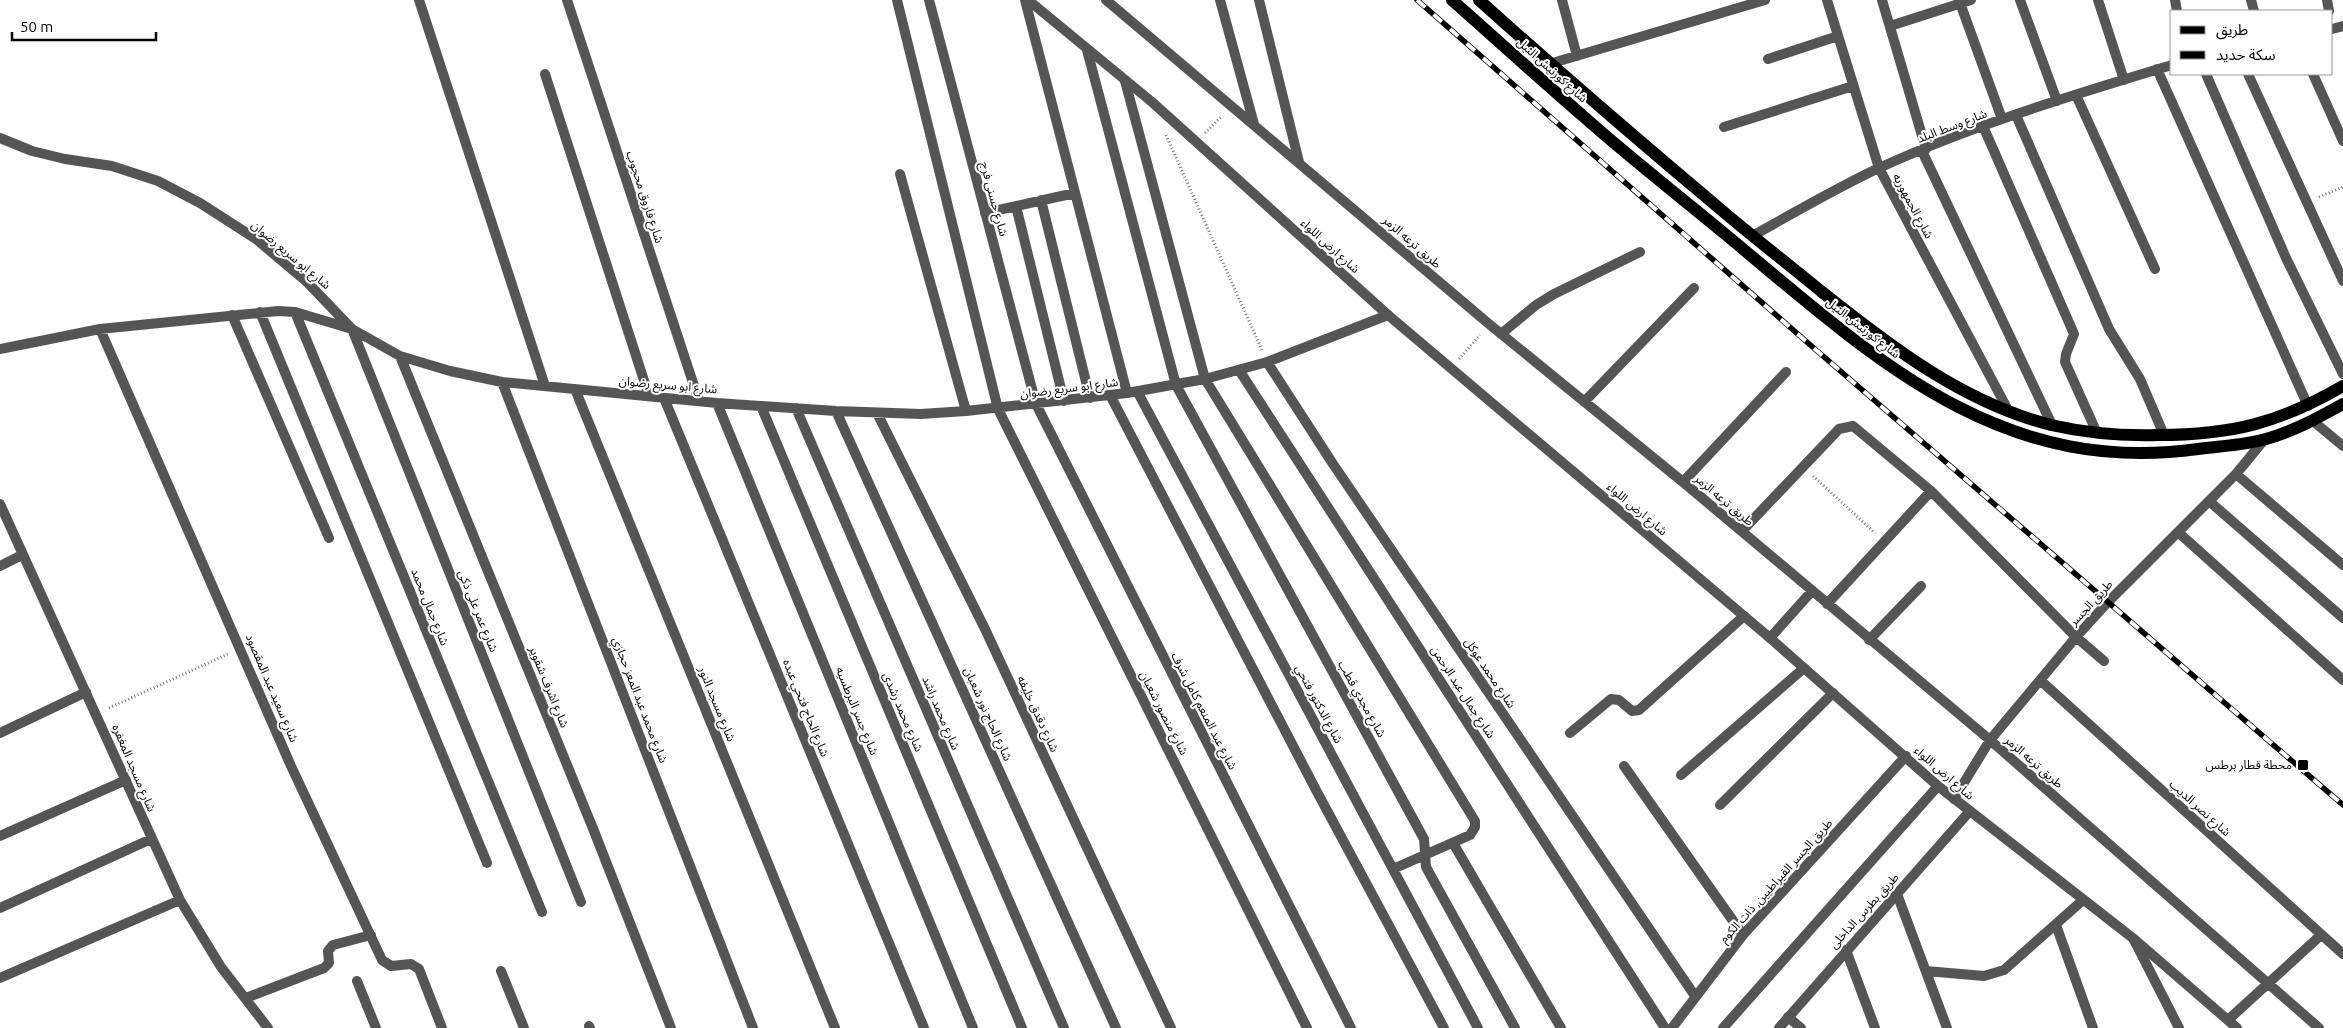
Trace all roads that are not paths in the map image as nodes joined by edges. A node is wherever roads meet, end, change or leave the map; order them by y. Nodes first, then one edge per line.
1 (419, 0) edge
2 (567, 0) edge
3 (897, 0) edge
4 (929, 0) edge
5 (1026, 0) edge
6 (1106, 0) edge
7 (1220, 0) edge
8 (1259, 0) edge
9 (1452, 0) edge
10 (1479, 0) edge
11 (1562, 0) edge
12 (1764, 0) edge
13 (1827, 0) edge
14 (1882, 0) edge
15 (2020, 0) edge
16 (2098, 0) edge
17 (1963, 1) edge
18 (1890, 26) junction
19 (1838, 36) junction
20 (1087, 50) junction
21 (1577, 56) junction
22 (1768, 59) dead end
23 (1549, 64) junction
24 (2170, 66) edge
25 (2157, 69) junction
26 (545, 74) dead end
27 (2206, 75) edge
28 (2248, 75) edge
29 (2313, 75) edge
30 (2124, 80) junction
31 (1125, 81) junction
32 (1853, 86) junction
33 (2076, 95) junction
34 (2057, 101) junction
35 (2016, 115) junction
36 (2002, 120) junction
37 (1254, 124) junction
38 (1983, 126) junction
39 (1724, 127) dead end
40 (0, 138) edge
41 (2343, 141) edge
42 (1924, 150) junction
43 (1299, 162) junction
44 (1879, 168) junction
45 (900, 174) dead end
46 (1075, 193) junction
47 (1042, 200) junction
48 (1016, 206) junction
49 (985, 213) junction
50 (1752, 236) junction
51 (1640, 252) dead end
52 (2155, 269) dead end
53 (2343, 281) edge
54 (1694, 288) dead end
55 (260, 312) junction
56 (295, 312) junction
57 (232, 315) junction
58 (1388, 315) junction
59 (100, 329) junction
60 (352, 329) junction
61 (1501, 334) junction
62 (0, 349) edge
63 (400, 356) junction
64 (1267, 362) junction
65 (1239, 370) junction
66 (1786, 372) dead end
67 (2343, 374) edge
68 (1205, 379) junction
69 (502, 382) junction
70 (1176, 385) junction
71 (545, 386) junction
72 (2343, 386) edge
73 (575, 389) junction
74 (1132, 392) junction
75 (1110, 395) junction
76 (649, 396) junction
77 (664, 398) junction
78 (1090, 398) junction
79 (699, 401) junction
80 (1064, 401) junction
81 (1584, 402) junction
82 (717, 403) junction
83 (1036, 404) junction
84 (2343, 404) edge
85 (761, 406) junction
86 (2308, 406) junction
87 (796, 408) junction
88 (998, 409) junction
89 (2008, 410) junction
90 (836, 411) junction
91 (966, 412) junction
92 (877, 413) junction
93 (2313, 421) junction
94 (2052, 425) junction
95 (2097, 433) junction
96 (2164, 435) junction
97 (2264, 440) junction
98 (2343, 446) edge
99 (2236, 474) junction
100 (1683, 482) junction
101 (1931, 491) junction
102 (2209, 501) junction
103 (0, 504) edge
104 (1742, 531) junction
105 (2179, 533) junction
106 (329, 538) dead end
107 (22, 555) junction
108 (2343, 565) edge
109 (0, 566) edge
110 (1921, 586) dead end
111 (1812, 591) junction
112 (1827, 604) junction
113 (1744, 616) junction
114 (2343, 618) edge
115 (2076, 637) junction
116 (1770, 638) junction
117 (1869, 640) junction
118 (2104, 661) dead end
119 (1804, 668) junction
120 (2040, 680) junction
121 (2343, 680) edge
122 (86, 692) junction
123 (1833, 693) junction
124 (0, 733) edge
125 (1570, 734) dead end
126 (1990, 740) junction
127 (1906, 756) junction
128 (1624, 766) dead end
129 (1681, 775) dead end
130 (126, 780) junction
131 (1938, 786) junction
132 (1954, 799) junction
133 (1720, 805) dead end
134 (1969, 812) junction
135 (0, 836) edge
136 (151, 839) junction
137 (1453, 843) junction
138 (1426, 854) junction
139 (487, 863) dead end
140 (1393, 869) junction
141 (1897, 894) junction
142 (180, 900) junction
143 (2083, 900) junction
144 (581, 902) dead end
145 (0, 908) edge
146 (542, 912) dead end
147 (2056, 925) junction
148 (371, 935) junction
149 (1743, 935) junction
150 (2322, 935) junction
151 (2134, 939) junction
152 (1846, 950) junction
153 (2343, 954) edge
154 (501, 970) dead end
155 (1926, 971) junction
156 (0, 978) edge
157 (357, 981) dead end
158 (2268, 984) junction
159 (1695, 996) junction
160 (246, 998) junction
161 (1788, 1017) junction
162 (2228, 1020) junction
163 (268, 1028) edge
164 (376, 1028) edge
165 (442, 1028) edge
166 (524, 1028) edge
167 (671, 1028) edge
168 (753, 1028) edge
169 (835, 1028) edge
170 (924, 1028) edge
171 (973, 1028) edge
172 (1022, 1028) edge
173 (1064, 1028) edge
174 (1116, 1028) edge
175 (1171, 1028) edge
176 (1307, 1028) edge
177 (1351, 1028) edge
178 (1444, 1028) edge
179 (1478, 1028) edge
180 (1514, 1028) edge
181 (1561, 1028) edge
182 (1666, 1028) edge
183 (1672, 1028) edge
184 (1723, 1028) edge
185 (1779, 1028) edge
186 (1801, 1028) edge
187 (1875, 1028) edge
188 (1947, 1028) edge
189 (2093, 1028) edge
190 (2179, 1028) edge
191 (2237, 1028) edge
192 (2319, 1028) edge

1 - 71 street
2 - 79 street, شارع فاروق محجوب
3 - 88 street, شارع منصور شعبان
4 - 49 street, شارع حسنى فرج
5 - 20 street, شارع ارض اللواء
5 - 46 street, شارع الدكتور فتحي
6 - 37 street, طريق ترعه الزمر
7 - 37 street
8 - 43 street
9 - 97 main road, شارع كورنيش النيل
10 - 23 main road, شارع كورنيش النيل
11 - 21 street
12 - 21 street
13 - 19 street, شارع الجمهوريه
14 - 18 street
15 - 34 street
16 - 30 street
17 - 18 street
17 - 36 street
18 - 42 street
19 - 22 street
19 - 32 street, شارع الجمهوريه
20 - 31 street, شارع ارض اللواء
20 - 70 street, شارع مجدي قطب
21 - 23 street
23 - 50 main road, شارع كورنيش النيل
24 - 25 street, شارع وسط البلد
25 - 30 street, شارع وسط البلد
25 - 86 street
26 - 76 street
27 - 67 street
28 - 53 street
29 - 41 street
30 - 33 street, شارع وسط البلد
31 - 58 street, شارع ارض اللواء
31 - 68 street
32 - 39 street
32 - 44 street, شارع الجمهوريه
33 - 34 street, شارع وسط البلد
33 - 52 street
34 - 35 street, شارع وسط البلد
35 - 36 street, شارع وسط البلد
35 - 96 street
36 - 38 street, شارع وسط البلد
37 - 43 street, طريق ترعه الزمر
38 - 42 street, شارع وسط البلد
38 - 95 street
40 - 60 street, شارع ابو سريع رضوان
42 - 44 street, شارع وسط البلد
42 - 94 street
43 - 61 street, طريق ترعه الزمر
44 - 50 street, شارع وسط البلد
44 - 89 street, شارع الجمهوريه
45 - 91 street
46 - 47 street
46 - 74 street, شارع الدكتور فتحي
47 - 48 street
47 - 78 street
48 - 49 street
48 - 80 street
49 - 83 street, شارع حسنى فرج
50 - 89 main road, شارع كورنيش النيل
51 - 61 street
54 - 81 street
55 - 56 street
55 - 57 street
55 - 139 street
56 - 60 street
56 - 146 street, شارع جمال محمد
57 - 59 street
57 - 106 street
58 - 64 street, شارع ابو سريع رضوان
58 - 113 street, شارع ارض اللواء
59 - 62 street
59 - 148 street, شارع سعيد عبد المقصود
60 - 63 street, شارع ابو سريع رضوان
60 - 144 street, شارع عمر على ذكى
61 - 81 street, طريق ترعه الزمر
63 - 69 street, شارع ابو سريع رضوان
63 - 167 street, شارع اشرف شقوير
64 - 65 street, شارع ابو سريع رضوان
64 - 159 street, شارع محمد عوكل
65 - 68 street, شارع ابو سريع رضوان
65 - 182 street, شارع جمال عبد الرحمن
66 - 100 street
68 - 70 street, شارع ابو سريع رضوان
68 - 137 street
69 - 71 street, شارع ابو سريع رضوان
69 - 168 street, شارع محمد عبد المعز حجازي
70 - 74 street, شارع ابو سريع رضوان
70 - 138 street, شارع مجدي قطب
71 - 73 street, شارع ابو سريع رضوان
72 - 86 main road, شارع كورنيش النيل
73 - 76 street, شارع ابو سريع رضوان
73 - 169 street, شارع مسجد النور
74 - 75 street, شارع ابو سريع رضوان
74 - 140 street, شارع الدكتور فتحي
75 - 78 street, شارع ابو سريع رضوان
75 - 178 street
76 - 77 street, شارع ابو سريع رضوان
77 - 79 street, شارع ابو سريع رضوان
77 - 170 street, شارع الحاج فتحي عبده
78 - 80 street, شارع ابو سريع رضوان
79 - 82 street, شارع ابو سريع رضوان
80 - 83 street, شارع ابو سريع رضوان
81 - 100 street, طريق ترعه الزمر
82 - 85 street, شارع ابو سريع رضوان
82 - 171 street, شارع جسر البرطسيه
83 - 88 street, شارع ابو سريع رضوان
83 - 177 street, شارع عبد المنعم كامل شرف
84 - 93 main road, شارع كورنيش النيل
85 - 87 street, شارع ابو سريع رضوان
85 - 172 street, شارع محمد رشدى
86 - 96 main road, شارع كورنيش النيل
87 - 90 street, شارع ابو سريع رضوان
87 - 173 street, شارع محمد راشد
88 - 91 street, شارع ابو سريع رضوان
88 - 176 street, شارع منصور شعبان
89 - 94 main road, شارع كورنيش النيل
90 - 92 street, شارع ابو سريع رضوان
90 - 174 street, شارع الحاج نور شعبان
91 - 92 street, شارع ابو سريع رضوان
92 - 175 street, شارع دقدق خليفه
93 - 97 main road, شارع كورنيش النيل
93 - 98 street
94 - 95 main road, شارع كورنيش النيل
95 - 96 main road, شارع كورنيش النيل
97 - 99 street, طريق الجسر
99 - 102 street, طريق الجسر
99 - 108 street
100 - 104 street, طريق ترعه الزمر
101 - 104 street
101 - 112 street
101 - 115 street
102 - 105 street, طريق الجسر
102 - 114 street
103 - 107 street, شارع مسجد المغفره
104 - 111 street, طريق ترعه الزمر
105 - 115 street, طريق الجسر
105 - 121 street
107 - 109 street
107 - 122 street, شارع مسجد المغفره
110 - 117 street
111 - 112 street, طريق ترعه الزمر
111 - 116 street
112 - 117 street, طريق ترعه الزمر
113 - 116 street, شارع ارض اللواء
113 - 125 street
115 - 118 street
115 - 120 street, طريق الجسر
116 - 119 street, شارع ارض اللواء
117 - 126 street, طريق ترعه الزمر
119 - 123 street, شارع ارض اللواء
119 - 129 street
120 - 126 street, طريق الجسر
120 - 150 street, شارع نصر الديب
122 - 124 street
122 - 130 street, شارع مسجد المغفره
123 - 127 street, شارع ارض اللواء
123 - 133 street
126 - 132 street, طريق الجسر
126 - 158 street, طريق ترعه الزمر
127 - 131 street, شارع ارض اللواء
127 - 149 street, طريق الجسر القيراطيين, ذات الكوم
128 - 149 street
130 - 135 street
130 - 136 street, شارع مسجد المغفره
131 - 132 street, شارع ارض اللواء
131 - 184 street
132 - 134 street, شارع ارض اللواء
134 - 141 street, طريق بطرس الداخلى
134 - 143 street, شارع ارض اللواء
136 - 142 street, شارع مسجد المغفره
136 - 145 street
137 - 138 street
137 - 181 street
138 - 140 street
138 - 180 street, شارع مجدي قطب
140 - 179 street, شارع الدكتور فتحي
141 - 152 street, طريق بطرس الداخلى
141 - 155 street
142 - 156 street
142 - 160 street, شارع مسجد المغفره
143 - 147 street
143 - 151 street, شارع ارض اللواء
147 - 155 street
147 - 189 street
148 - 160 street
148 - 165 street, شارع سعيد عبد المقصود
149 - 159 street, طريق الجسر القيراطيين, ذات الكوم
150 - 153 street, شارع نصر الديب
150 - 158 street
151 - 162 street, شارع ارض اللواء
151 - 190 street
152 - 161 street, طريق بطرس الداخلى
152 - 187 street
154 - 166 street
155 - 188 street
157 - 164 street
158 - 162 street
158 - 192 street, طريق ترعه الزمر
159 - 183 street, طريق الجسر القيراطيين, ذات الكوم
160 - 163 street, شارع مسجد المغفره
161 - 185 street, طريق بطرس الداخلى
161 - 186 street
162 - 191 street, شارع ارض اللواء

